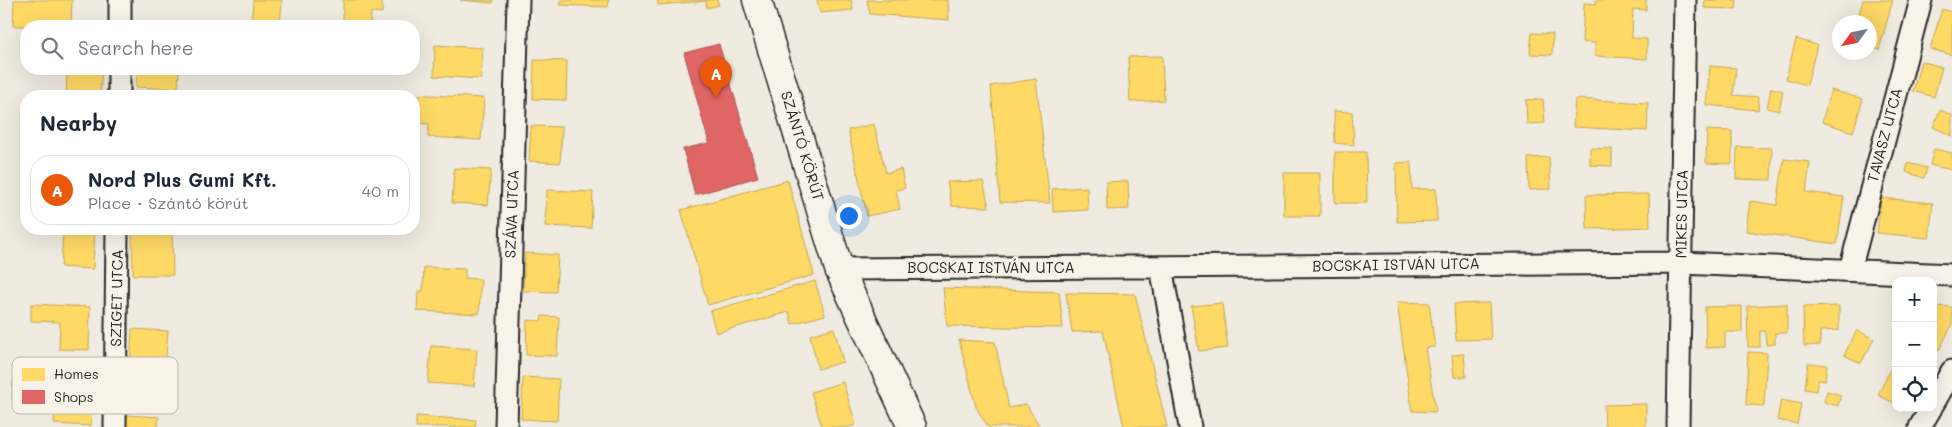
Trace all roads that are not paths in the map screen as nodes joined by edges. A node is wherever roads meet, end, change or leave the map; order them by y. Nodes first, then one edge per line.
1 (120, 0) edge
2 (518, 0) edge
3 (758, 0) edge
4 (1685, 0) edge
5 (1921, 0) edge
6 (120, 20) edge
7 (119, 75) edge
8 (119, 90) edge
9 (118, 235) edge
10 (1682, 263) junction
11 (1161, 267) junction
12 (839, 269) junction
13 (1850, 270) junction
14 (1952, 275) edge
15 (116, 357) edge
16 (1952, 371) edge
17 (1937, 397) edge
18 (1929, 412) edge
19 (115, 414) edge
20 (115, 427) edge
21 (506, 427) edge
22 (912, 427) edge
23 (1190, 427) edge
24 (1678, 427) edge
25 (1920, 427) edge

1 - 6 street
2 - 21 street, SZÁVA UTCA
3 - 12 street, SZÁNTÓ KÖRÚT
4 - 10 street, MIKES UTCA
5 - 13 street, TAVASZ UTCA
7 - 8 street
9 - 15 street, SZIGET UTCA
10 - 11 street, BOCSKAI ISTVÁN UTCA
10 - 13 street, BOCSKAI ISTVÁN UTCA
10 - 24 street, MIKES UTCA
11 - 12 street, BOCSKAI ISTVÁN UTCA
11 - 23 street
12 - 22 street, SZÁNTÓ KÖRÚT
13 - 14 street, BOCSKAI ISTVÁN UTCA
16 - 17 street
18 - 25 street
19 - 20 street, SZIGET UTCA

